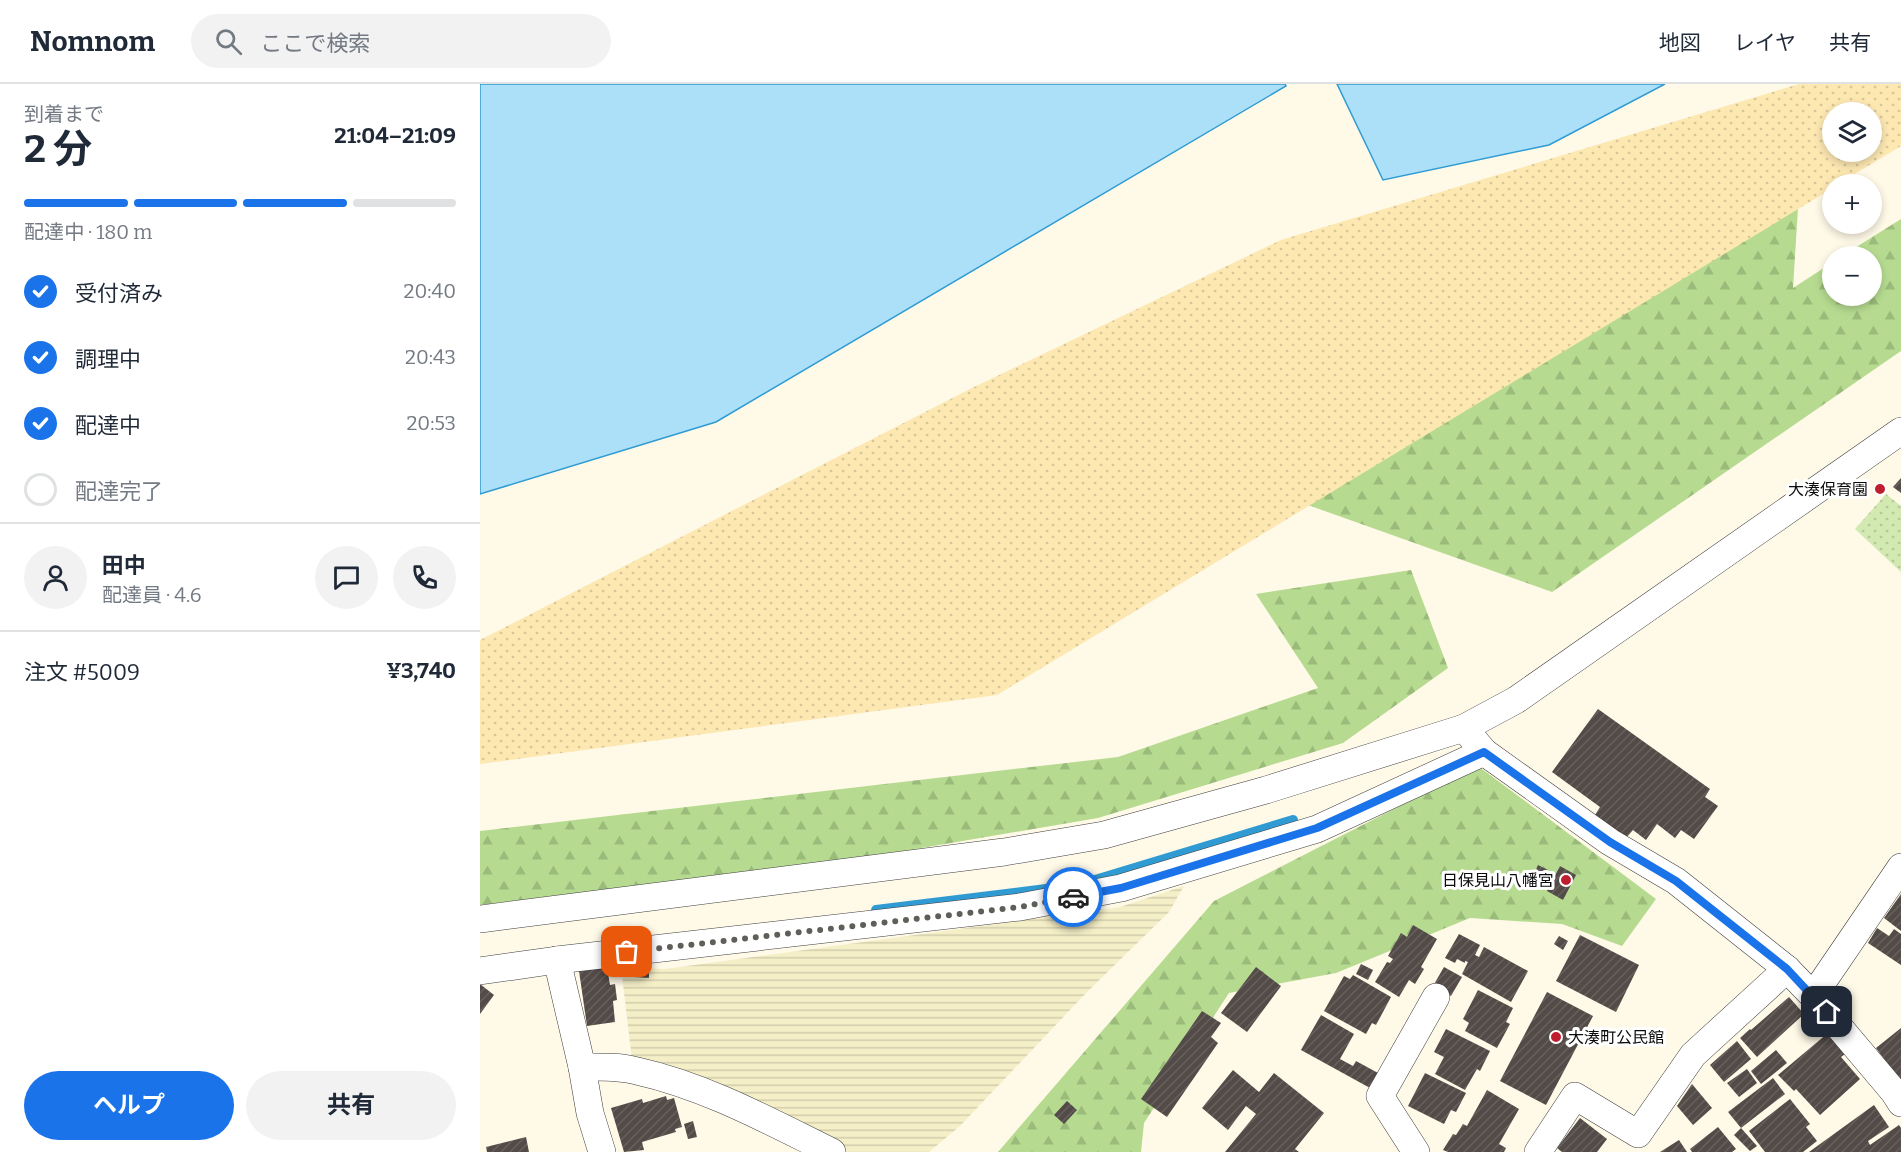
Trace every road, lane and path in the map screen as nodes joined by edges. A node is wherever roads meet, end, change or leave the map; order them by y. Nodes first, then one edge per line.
1 (1901, 431) edge
2 (1464, 728) junction
3 (1484, 752) junction
4 (1900, 871) edge
5 (480, 919) edge
6 (557, 960) junction
7 (1787, 969) junction
8 (480, 970) edge
9 (1436, 996) dead end
10 (1813, 996) junction
11 (582, 1066) junction
12 (1901, 1102) edge
13 (1635, 1143) edge
14 (603, 1152) edge
15 (832, 1152) edge
16 (1416, 1152) edge
17 (1539, 1152) edge

1 - 2 street
2 - 3 street
2 - 5 street
3 - 6 street
3 - 7 street
4 - 10 street
6 - 8 street
6 - 11 street
7 - 10 street
7 - 13 street
9 - 16 street
10 - 12 street
11 - 14 street
11 - 15 street
13 - 17 street

